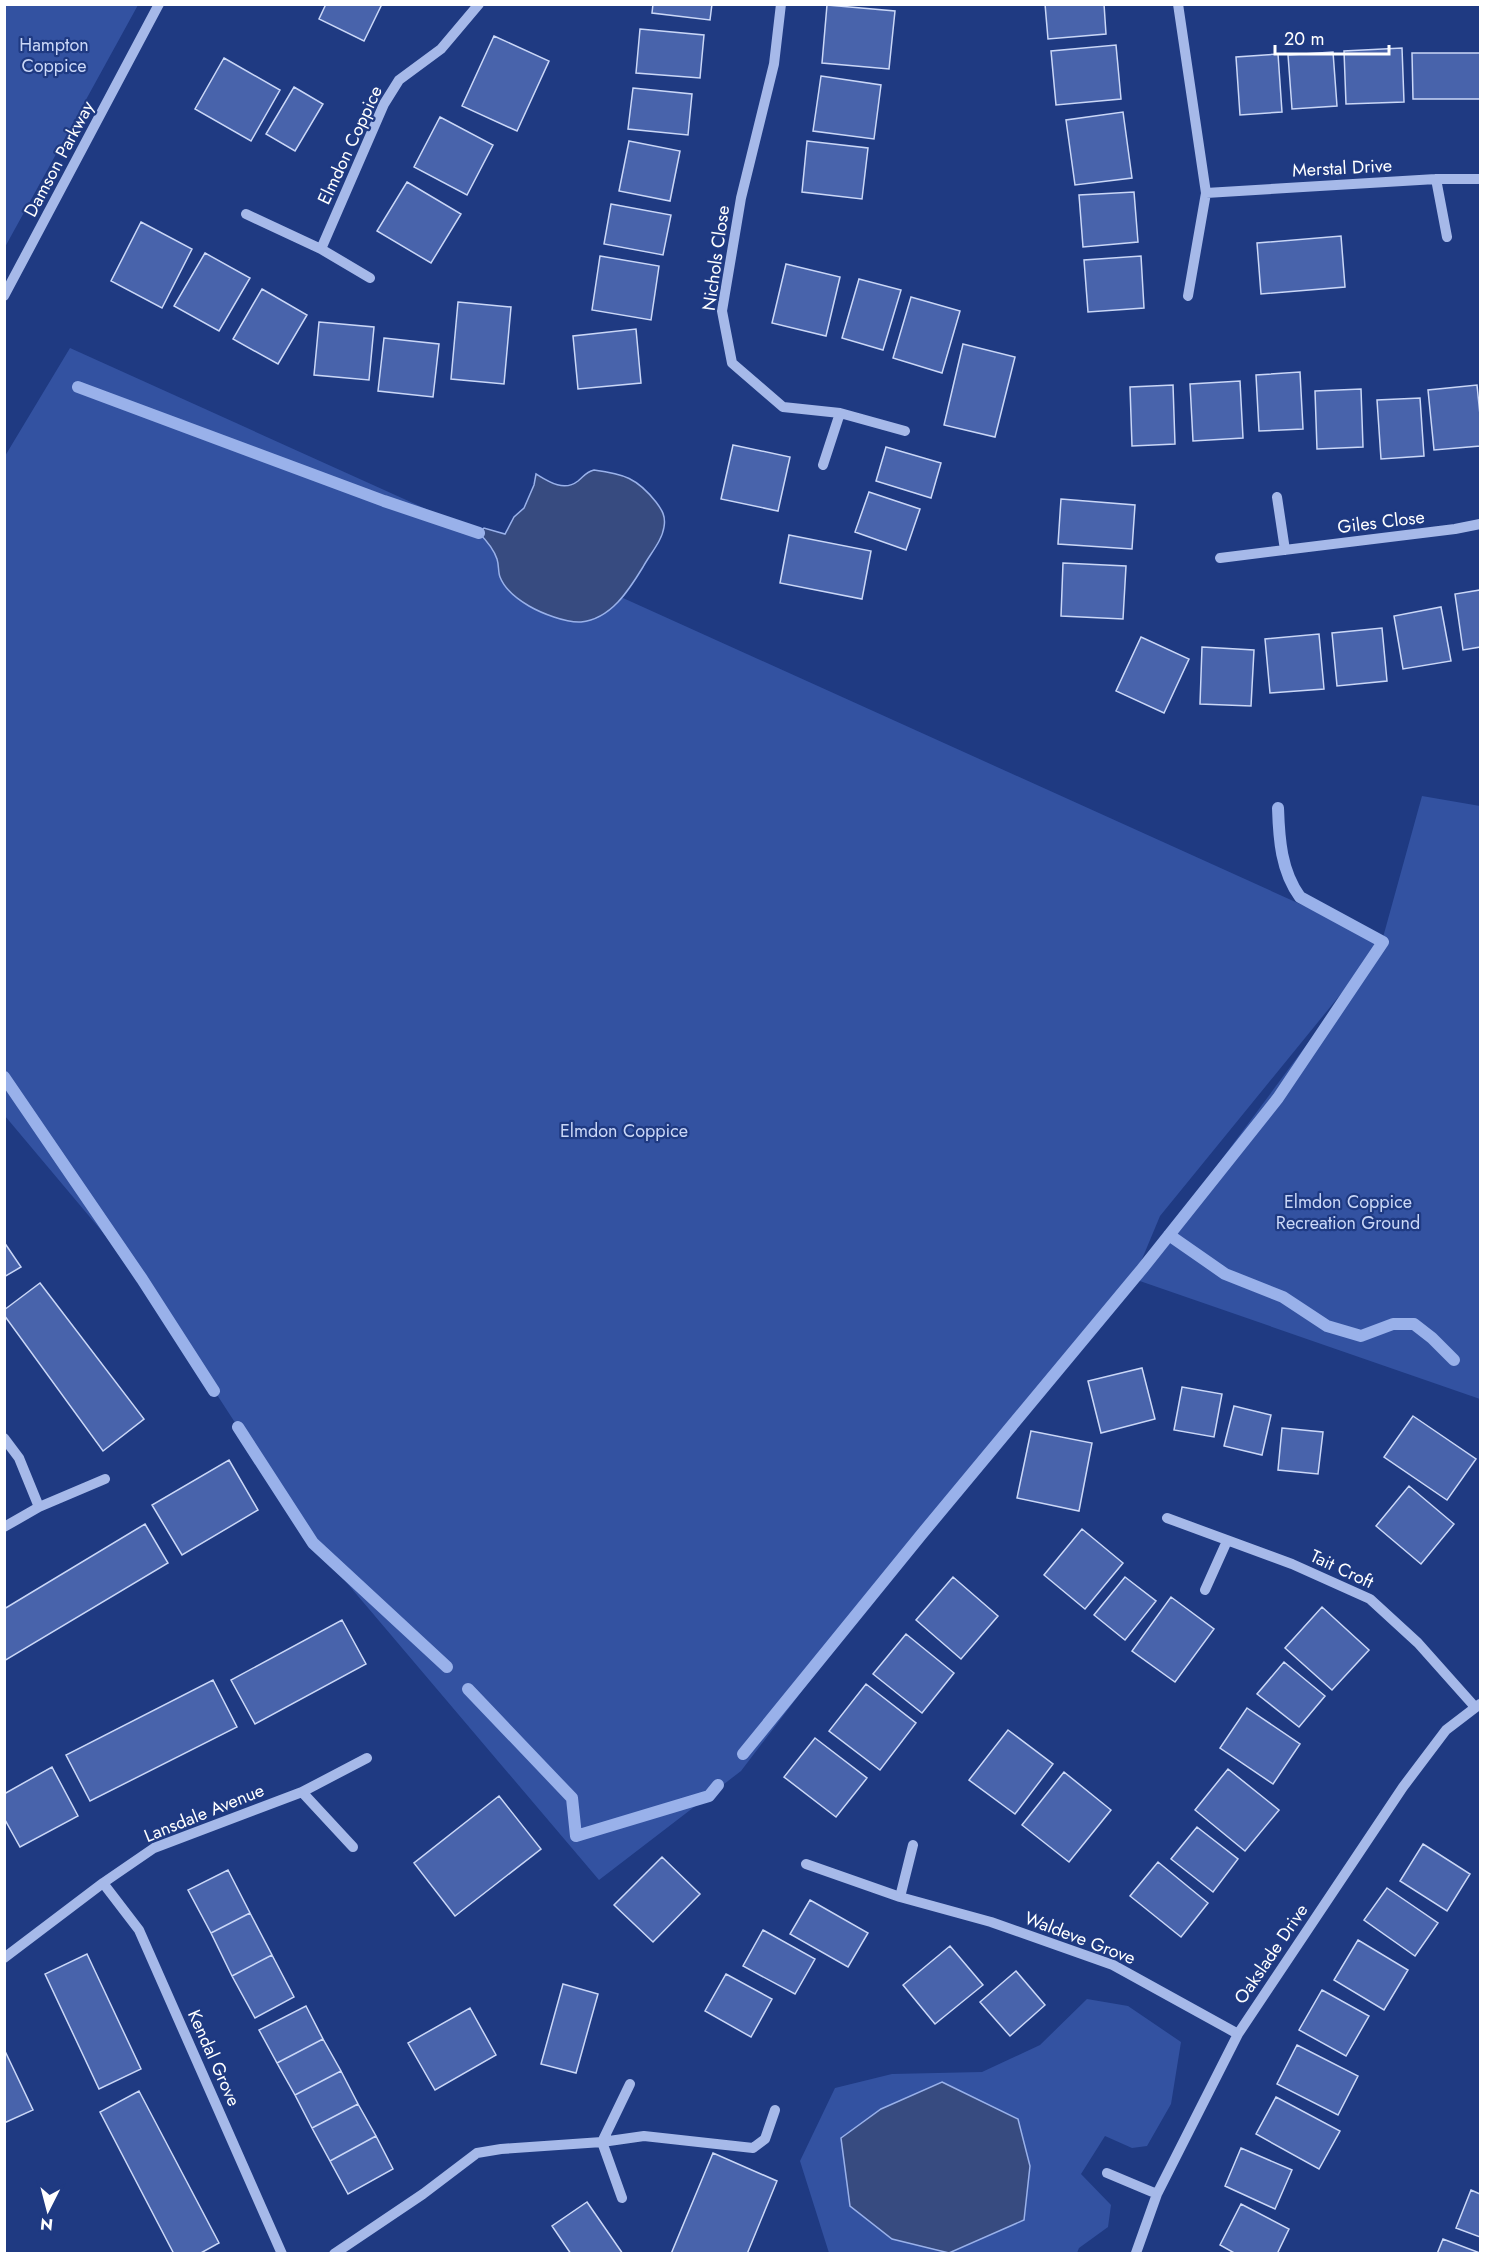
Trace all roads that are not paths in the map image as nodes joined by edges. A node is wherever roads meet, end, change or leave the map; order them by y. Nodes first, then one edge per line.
1 (159, 4) edge
2 (479, 4) edge
3 (781, 4) edge
4 (1178, 4) edge
5 (1436, 179) junction
6 (1480, 179) edge
7 (1206, 193) junction
8 (246, 214) dead end
9 (1447, 237) dead end
10 (321, 249) junction
11 (370, 278) dead end
12 (4, 296) edge
13 (1188, 296) dead end
14 (840, 413) junction
15 (905, 431) dead end
16 (823, 465) dead end
17 (1277, 497) dead end
18 (1480, 524) edge
19 (1285, 550) junction
20 (1220, 558) dead end
21 (4, 1438) edge
22 (105, 1479) dead end
23 (39, 1507) junction
24 (1167, 1518) dead end
25 (4, 1527) edge
26 (1227, 1541) junction
27 (1205, 1590) dead end
28 (1478, 1705) edge
29 (367, 1758) dead end
30 (302, 1792) junction
31 (913, 1845) dead end
32 (353, 1847) dead end
33 (806, 1864) dead end
34 (104, 1883) junction
35 (900, 1897) junction
36 (4, 1958) edge
37 (1238, 2034) junction
38 (630, 2084) dead end
39 (775, 2110) dead end
40 (602, 2142) junction
41 (1107, 2173) dead end
42 (1157, 2194) junction
43 (622, 2198) dead end
44 (282, 2253) edge
45 (334, 2253) edge
46 (1136, 2253) edge

1 - 12 street, Damson Parkway
2 - 10 street, Elmdon Coppice
3 - 14 street, Nichols Close
4 - 7 street
5 - 6 street, Merstal Drive
5 - 7 street, Merstal Drive
5 - 9 street
7 - 13 street
8 - 10 street
10 - 11 street
14 - 15 street, Nichols Close
14 - 16 street
17 - 19 street
18 - 19 street, Giles Close
19 - 20 street, Giles Close
21 - 23 street
22 - 23 street
23 - 25 street
24 - 26 street, Tait Croft
26 - 27 street
26 - 28 street, Tait Croft
28 - 37 street, Oakslade Drive
29 - 30 street, Lansdale Avenue
30 - 32 street
30 - 34 street, Lansdale Avenue
31 - 35 street
33 - 35 street, Waldeve Grove
34 - 36 street, Lansdale Avenue
34 - 44 street, Kendal Grove
35 - 37 street, Waldeve Grove
37 - 42 street, Oakslade Drive
38 - 40 street
39 - 40 street
40 - 43 street
40 - 45 street
41 - 42 street
42 - 46 street, Oakslade Drive

